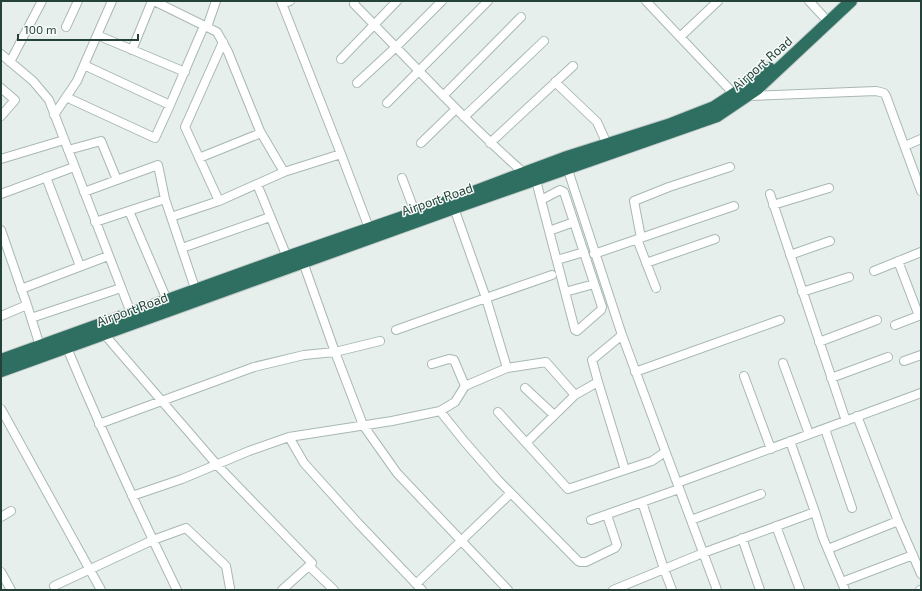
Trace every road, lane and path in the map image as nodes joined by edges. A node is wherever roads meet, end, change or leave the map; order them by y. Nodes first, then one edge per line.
1 (42, 1) edge
2 (78, 1) edge
3 (112, 1) edge
4 (153, 1) edge
5 (216, 1) edge
6 (355, 1) edge
7 (397, 1) edge
8 (442, 1) edge
9 (488, 1) edge
10 (646, 1) edge
11 (718, 1) edge
12 (809, 1) edge
13 (839, 1) edge
14 (851, 1) edge
15 (284, 2) edge
16 (823, 16) junction
17 (522, 17) dead end
18 (374, 24) junction
19 (206, 26) junction
20 (66, 27) dead end
21 (97, 35) junction
22 (680, 37) junction
23 (544, 41) dead end
24 (223, 42) junction
25 (396, 47) junction
26 (132, 50) junction
27 (1, 54) edge
28 (341, 59) dead end
29 (10, 62) junction
30 (84, 65) junction
31 (573, 66) dead end
32 (419, 71) junction
33 (185, 72) junction
34 (555, 82) junction
35 (357, 83) dead end
36 (1, 88) edge
37 (734, 94) junction
38 (443, 96) junction
39 (749, 96) junction
40 (66, 97) junction
41 (387, 103) dead end
42 (170, 105) junction
43 (456, 109) junction
44 (54, 115) junction
45 (1, 116) edge
46 (464, 117) junction
47 (261, 133) junction
48 (921, 139) edge
49 (64, 140) junction
50 (421, 143) dead end
51 (490, 143) junction
52 (607, 144) junction
53 (905, 146) junction
54 (68, 150) junction
55 (341, 154) junction
56 (199, 158) junction
57 (1, 159) edge
58 (566, 163) junction
59 (74, 167) junction
60 (730, 167) dead end
61 (284, 172) junction
62 (524, 173) junction
63 (46, 177) junction
64 (402, 178) dead end
65 (117, 180) junction
66 (536, 180) junction
67 (257, 184) junction
68 (829, 188) dead end
69 (921, 190) edge
70 (84, 192) junction
71 (1, 194) edge
72 (770, 194) dead end
73 (165, 199) junction
74 (541, 200) junction
75 (219, 201) junction
76 (773, 205) junction
77 (734, 206) dead end
78 (454, 208) junction
79 (129, 211) junction
80 (415, 212) junction
81 (171, 217) junction
82 (270, 217) junction
83 (95, 222) junction
84 (574, 222) junction
85 (369, 228) junction
86 (1, 230) edge
87 (549, 231) junction
88 (639, 239) junction
89 (715, 239) dead end
90 (830, 241) dead end
91 (182, 248) junction
92 (584, 252) junction
93 (921, 252) edge
94 (594, 254) junction
95 (790, 255) junction
96 (108, 256) junction
97 (287, 257) junction
98 (557, 260) junction
99 (898, 261) junction
100 (303, 262) junction
101 (646, 263) junction
102 (80, 266) junction
103 (874, 271) dead end
104 (552, 275) dead end
105 (849, 277) dead end
106 (594, 284) junction
107 (21, 288) junction
108 (121, 288) junction
109 (656, 288) dead end
110 (196, 291) junction
111 (565, 292) junction
112 (802, 292) junction
113 (486, 298) junction
114 (167, 300) junction
115 (27, 305) junction
116 (131, 313) junction
117 (920, 315) edge
118 (1, 316) edge
119 (31, 318) junction
120 (780, 320) dead end
121 (877, 320) dead end
122 (895, 325) dead end
123 (396, 330) dead end
124 (104, 334) junction
125 (622, 335) junction
126 (380, 341) dead end
127 (819, 342) junction
128 (40, 346) junction
129 (67, 348) junction
130 (335, 352) junction
131 (921, 355) edge
132 (888, 357) dead end
133 (1, 360) edge
134 (904, 361) dead end
135 (783, 363) dead end
136 (432, 364) dead end
137 (507, 368) junction
138 (1, 371) edge
139 (635, 372) junction
140 (744, 376) dead end
141 (831, 378) junction
142 (598, 382) junction
143 (465, 386) junction
144 (525, 388) dead end
145 (921, 394) edge
146 (575, 395) junction
147 (162, 401) junction
148 (1, 409) edge
149 (440, 410) junction
150 (498, 412) dead end
151 (554, 415) junction
152 (857, 416) junction
153 (846, 421) junction
154 (99, 424) junction
155 (363, 425) junction
156 (825, 429) junction
157 (809, 434) junction
158 (289, 437) junction
159 (790, 441) junction
160 (526, 443) junction
161 (771, 449) junction
162 (665, 452) junction
163 (216, 464) junction
164 (625, 470) junction
165 (678, 486) junction
166 (511, 493) junction
167 (761, 494) dead end
168 (132, 496) junction
169 (642, 502) junction
170 (852, 508) dead end
171 (11, 511) dead end
172 (815, 512) junction
173 (607, 515) junction
174 (1, 517) edge
175 (591, 520) dead end
176 (691, 520) junction
177 (898, 521) junction
178 (776, 526) junction
179 (742, 538) junction
180 (153, 540) junction
181 (462, 541) junction
182 (828, 549) junction
183 (703, 553) junction
184 (913, 555) junction
185 (309, 566) junction
186 (89, 569) junction
187 (664, 569) junction
188 (1, 572) edge
189 (921, 574) edge
190 (842, 582) junction
191 (54, 586) dead end
192 (419, 587) edge
193 (229, 589) edge
194 (10, 590) edge
195 (101, 590) edge
196 (177, 590) edge
197 (282, 590) edge
198 (334, 590) edge
199 (508, 590) edge
200 (613, 590) edge
201 (672, 590) edge
202 (717, 590) edge
203 (760, 590) edge
204 (800, 590) edge
205 (846, 590) edge

1 - 29 street
2 - 20 street
3 - 21 street
4 - 19 street
4 - 26 street
5 - 19 street
6 - 18 street
7 - 18 street
8 - 25 street
9 - 32 street
10 - 22 street
11 - 22 street
12 - 16 street
13 - 16 highway, Airport Road
14 - 39 highway, Airport Road
15 - 55 street
16 - 37 highway, Airport Road
17 - 38 street
18 - 25 street
18 - 28 street
19 - 24 street
19 - 33 street
21 - 26 street
21 - 30 street
22 - 37 street
23 - 46 street
24 - 47 street
24 - 56 street
25 - 32 street
25 - 35 street
26 - 33 street
27 - 29 street
29 - 44 street
30 - 40 street
30 - 42 street
31 - 34 street
32 - 38 street
32 - 41 street
33 - 42 street
34 - 51 street
34 - 52 street
36 - 45 street
37 - 39 street
37 - 52 highway, Airport Road
38 - 43 street
39 - 53 street
39 - 58 highway, Airport Road
40 - 42 street
40 - 44 street
43 - 46 street
43 - 50 street
44 - 49 street
46 - 51 street
47 - 56 street
47 - 61 street
48 - 53 street
49 - 54 street
49 - 57 street
51 - 62 street
52 - 58 highway, Airport Road
53 - 69 street
54 - 59 street
54 - 65 street
55 - 61 street
55 - 85 street
56 - 75 street
58 - 62 highway, Airport Road
58 - 66 highway, Airport Road
58 - 94 street
59 - 63 street
59 - 70 street
60 - 88 street
61 - 67 street
62 - 80 highway, Airport Road
63 - 71 street
63 - 102 street
64 - 80 street
65 - 70 street
65 - 73 street
66 - 74 street
66 - 78 highway, Airport Road
67 - 75 street
67 - 82 street
68 - 76 street
70 - 83 street
72 - 76 street
73 - 79 street
73 - 81 street
74 - 84 street
74 - 87 street
75 - 81 street
76 - 95 street
77 - 88 street
78 - 100 highway, Airport Road
78 - 113 street
79 - 83 street
79 - 114 street
80 - 85 highway, Airport Road
81 - 91 street
82 - 91 street
82 - 97 street
83 - 96 street
84 - 87 street
84 - 92 street
85 - 97 highway, Airport Road
86 - 107 street
87 - 98 street
88 - 94 street
88 - 101 street
89 - 101 street
90 - 95 street
91 - 110 street
92 - 98 street
92 - 106 street
93 - 99 street
94 - 125 street
95 - 112 street
96 - 102 street
96 - 108 street
97 - 110 highway, Airport Road
98 - 111 street
99 - 103 street
99 - 117 street
100 - 124 highway, Airport Road
100 - 130 street
101 - 109 street
102 - 107 street
104 - 113 street
105 - 112 street
106 - 111 street
106 - 111 street
107 - 115 street
108 - 116 street
108 - 119 street
110 - 114 highway, Airport Road
112 - 127 street
113 - 123 street
113 - 137 street
114 - 116 highway, Airport Road
115 - 118 street
115 - 119 street
116 - 128 highway, Airport Road
117 - 122 street
119 - 128 street
120 - 139 street
121 - 127 street
124 - 129 highway, Airport Road
124 - 147 street
125 - 139 street
125 - 142 street
126 - 130 street
127 - 141 street
128 - 133 highway, Airport Road
129 - 138 highway, Airport Road
129 - 154 street
130 - 147 street
130 - 155 street
131 - 134 street
132 - 141 street
135 - 157 street
136 - 143 street
137 - 143 street
137 - 146 street
139 - 162 street
140 - 161 street
141 - 153 street
142 - 146 street
142 - 164 street
143 - 149 street
144 - 151 street
145 - 152 street
146 - 151 street
147 - 154 street
147 - 163 street
148 - 186 street
149 - 155 street
149 - 166 street
150 - 160 street
151 - 160 street
152 - 153 street
152 - 177 street
153 - 156 street
154 - 168 street
155 - 158 street
155 - 181 street
156 - 157 street
156 - 170 street
157 - 159 street
158 - 163 street
158 - 192 street
159 - 161 street
159 - 172 street
160 - 164 street
161 - 165 street
162 - 164 street
162 - 165 street
163 - 168 street
163 - 185 street
165 - 169 street
165 - 176 street
166 - 173 street
166 - 181 street
167 - 176 street
168 - 180 street
169 - 173 street
169 - 187 street
171 - 174 street
172 - 178 street
172 - 182 street
173 - 175 street
176 - 183 street
177 - 182 street
177 - 184 street
178 - 179 street
178 - 204 street
179 - 183 street
179 - 203 street
180 - 186 street
180 - 193 street
180 - 196 street
181 - 192 street
181 - 199 street
182 - 190 street
183 - 187 street
183 - 202 street
184 - 189 street
184 - 190 street
185 - 197 street
185 - 198 street
186 - 191 street
186 - 195 street
187 - 200 street
187 - 201 street
188 - 194 street
190 - 205 street

